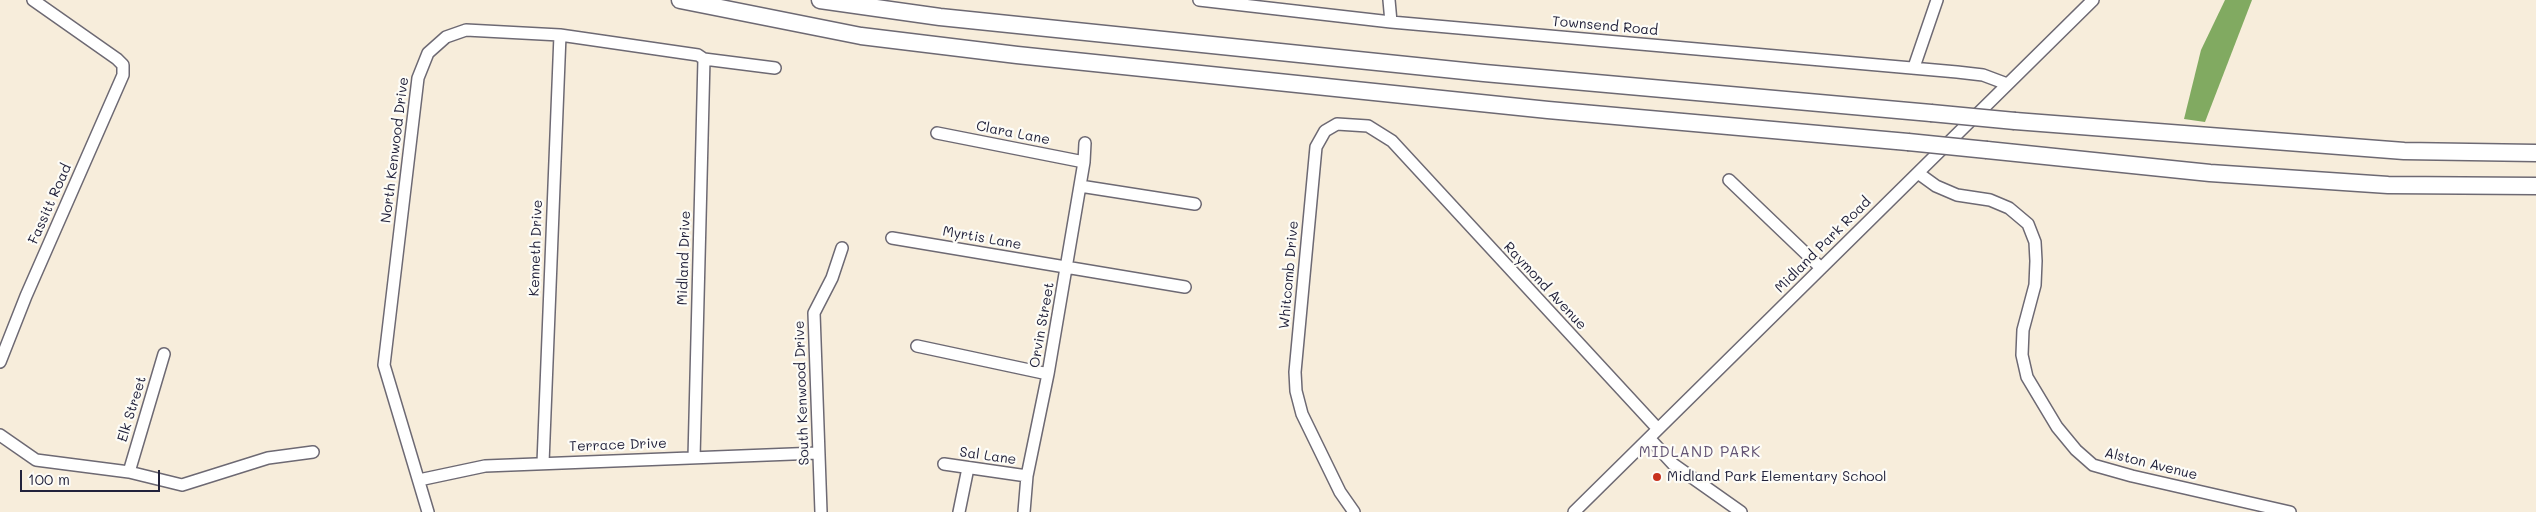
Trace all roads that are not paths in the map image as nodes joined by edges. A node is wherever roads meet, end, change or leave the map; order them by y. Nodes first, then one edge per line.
1 (33, 0) edge
2 (680, 0) edge
3 (820, 0) edge
4 (1199, 0) edge
5 (1389, 0) edge
6 (1937, 0) edge
7 (2093, 0) edge
8 (1391, 22) junction
9 (560, 35) junction
10 (704, 59) junction
11 (1914, 67) junction
12 (775, 68) dead end
13 (2007, 84) junction
14 (937, 133) dead end
15 (1085, 143) dead end
16 (2536, 153) edge
17 (1084, 162) junction
18 (1412, 162) joint
19 (1918, 173) junction
20 (1729, 180) dead end
21 (1080, 186) junction
22 (2536, 186) edge
23 (1195, 204) dead end
24 (892, 238) dead end
25 (842, 248) dead end
26 (1067, 268) junction
27 (1821, 268) junction
28 (1185, 287) dead end
29 (917, 346) dead end
30 (164, 354) dead end
31 (0, 362) edge
32 (1048, 374) junction
33 (1658, 429) junction
34 (0, 435) edge
35 (1649, 438) junction
36 (313, 452) dead end
37 (818, 454) junction
38 (694, 458) junction
39 (543, 463) junction
40 (944, 464) dead end
41 (968, 468) junction
42 (129, 472) junction
43 (1027, 476) junction
44 (419, 480) junction
45 (428, 512) edge
46 (821, 512) edge
47 (960, 512) edge
48 (1024, 512) edge
49 (1354, 512) edge
50 (1574, 512) edge
51 (1741, 512) edge
52 (2290, 512) edge

1 - 31 street, Fassitt Road
2 - 22 highway, bridge
3 - 16 highway, bridge
4 - 8 street, Townsend Road
5 - 8 street
6 - 11 street
7 - 13 street, Midland Park Road
8 - 11 street, Townsend Road
9 - 10 street, North Kenwood Drive
9 - 39 street, Kenneth Drive
9 - 44 street, North Kenwood Drive
10 - 12 street, North Kenwood Drive
10 - 38 street, Midland Drive
11 - 13 street, Townsend Road
13 - 19 street, Midland Park Road
14 - 17 street, Clara Lane
15 - 17 street, Orvin Street
17 - 21 street, Orvin Street
18 - 33 street, Raymond Avenue
18 - 49 street, Whitcomb Drive
19 - 27 street, Midland Park Road
19 - 52 street, Alston Avenue
20 - 27 street
21 - 23 street
21 - 26 street, Orvin Street
24 - 26 street, Myrtis Lane
25 - 37 street, South Kenwood Drive
26 - 28 street, Myrtis Lane
26 - 32 street, Orvin Street
27 - 33 street, Midland Park Road
29 - 32 street
30 - 42 street, Elk Street
32 - 43 street, Orvin Street
33 - 35 street, Midland Park Road
34 - 42 street
35 - 50 street, Midland Park Road
35 - 51 street
36 - 42 street
37 - 38 street, Terrace Drive
37 - 46 street, South Kenwood Drive
38 - 39 street, Terrace Drive
39 - 44 street, Terrace Drive
40 - 41 street, Sal Lane
41 - 43 street, Sal Lane
41 - 47 street
43 - 48 street, Orvin Street
44 - 45 street, North Kenwood Drive

